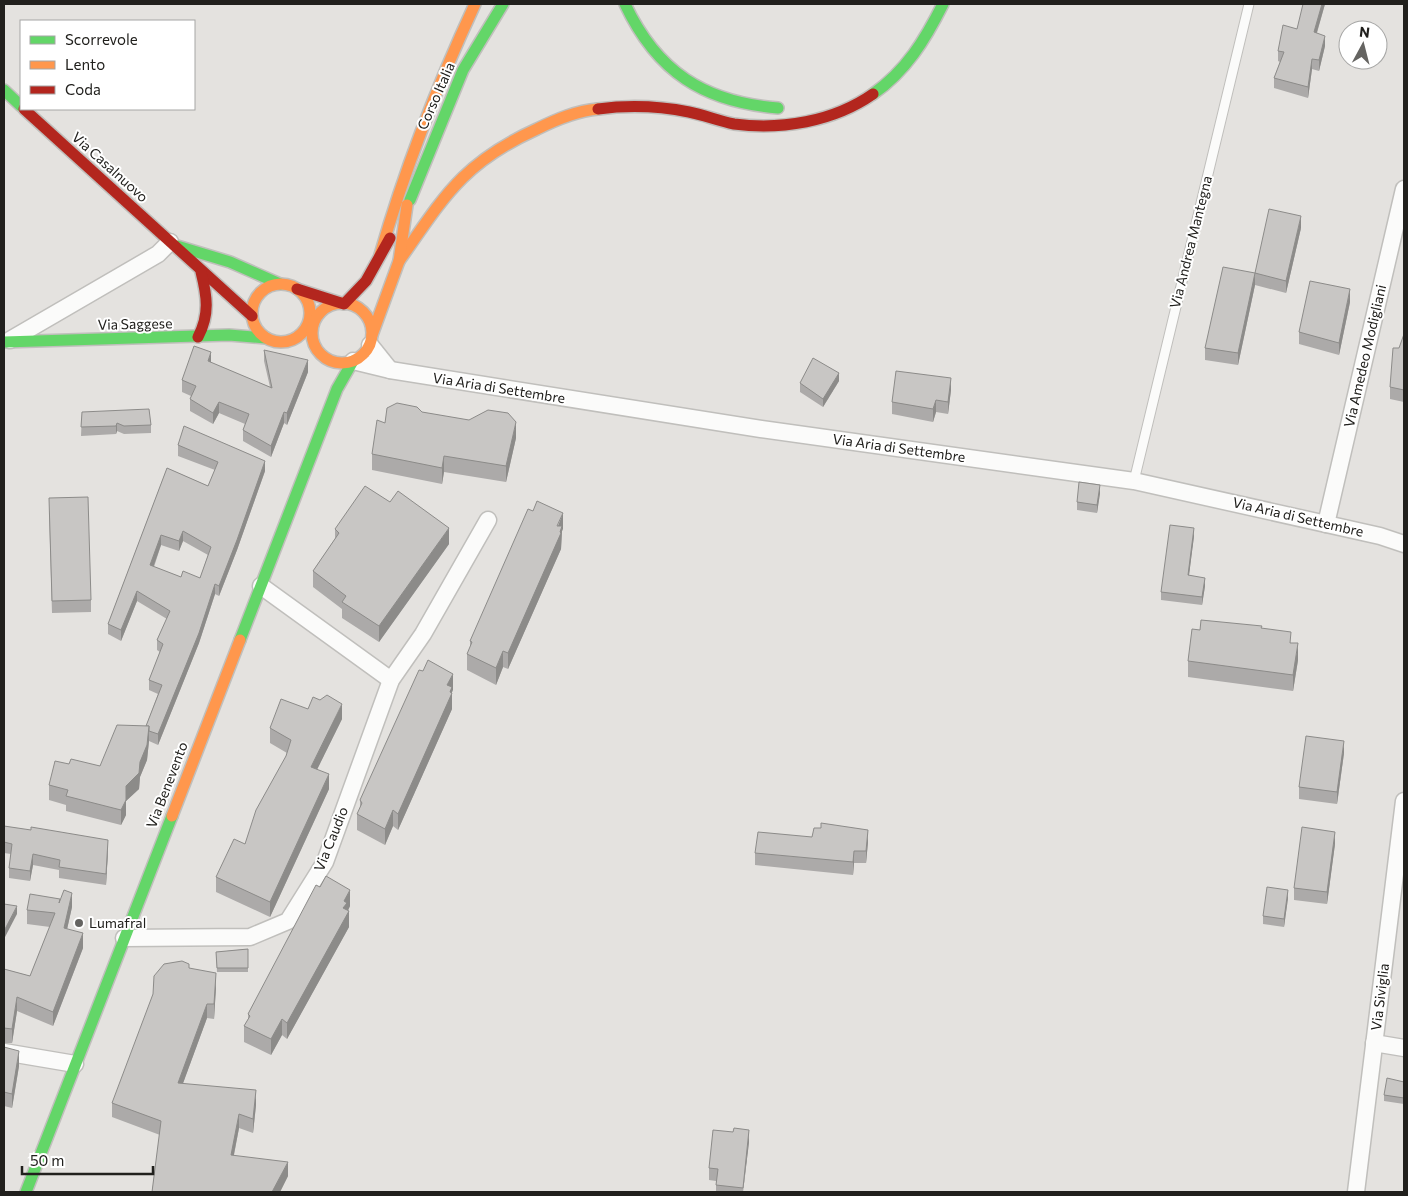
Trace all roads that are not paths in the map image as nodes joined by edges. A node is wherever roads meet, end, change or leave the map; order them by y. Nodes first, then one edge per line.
1 (475, 4) edge
2 (503, 4) edge
3 (625, 4) edge
4 (943, 4) edge
5 (1249, 4) edge
6 (4, 90) edge
7 (20, 105) edge
8 (786, 108) dead end
9 (25, 110) edge
10 (1404, 189) edge
11 (407, 205) junction
12 (174, 244) junction
13 (380, 256) junction
14 (399, 261) junction
15 (201, 272) junction
16 (280, 284) junction
17 (297, 289) junction
18 (344, 304) junction
19 (243, 320) junction
20 (198, 338) junction
21 (266, 338) junction
22 (371, 340) junction
23 (278, 341) junction
24 (5, 342) edge
25 (329, 360) junction
26 (352, 361) junction
27 (390, 370) junction
28 (337, 389) junction
29 (1134, 481) junction
30 (488, 520) dead end
31 (1326, 524) junction
32 (1404, 544) edge
33 (261, 586) junction
34 (391, 680) junction
35 (1404, 801) edge
36 (1398, 904) edge
37 (124, 938) junction
38 (1374, 1043) junction
39 (1404, 1048) edge
40 (4, 1052) edge
41 (75, 1064) junction
42 (26, 1192) edge
43 (1356, 1192) edge

1 - 13 main road
2 - 11 main road, Corso Italia
3 - 8 main road
4 - 14 main road
5 - 29 lane, Via Andrea Mantegna
6 - 7 main road, Via Casalnuovo
9 - 12 main road, Via Casalnuovo
10 - 31 street, Via Amedeo Modigliani
11 - 13 main road
11 - 14 main road
12 - 15 main road, Via Casalnuovo
12 - 16 main road
12 - 24 street
13 - 18 main road
14 - 22 main road
15 - 19 main road, Via Casalnuovo
15 - 20 main road
16 - 17 main road
16 - 19 main road
17 - 18 main road
17 - 23 main road
18 - 22 main road
18 - 25 main road
19 - 20 main road
19 - 21 main road
20 - 21 main road, Via Saggese
20 - 24 main road, Via Saggese
21 - 23 main road
22 - 26 main road
22 - 27 street
23 - 25 main road
25 - 26 main road
25 - 28 main road
26 - 27 street, Via Aria di Settembre
26 - 28 main road, Via Benevento
27 - 29 street, Via Aria di Settembre
28 - 33 main road, Via Benevento
29 - 31 street, Via Aria di Settembre
30 - 34 street, Via Caudio
31 - 32 street, Via Aria di Settembre
33 - 34 street
33 - 37 main road, Via Benevento
34 - 37 street, Via Caudio
35 - 36 street, Via Siviglia
36 - 38 street, Via Siviglia
37 - 41 main road, Via Benevento
38 - 39 street
38 - 43 street, Via Siviglia
40 - 41 street
41 - 42 main road, Via Benevento

